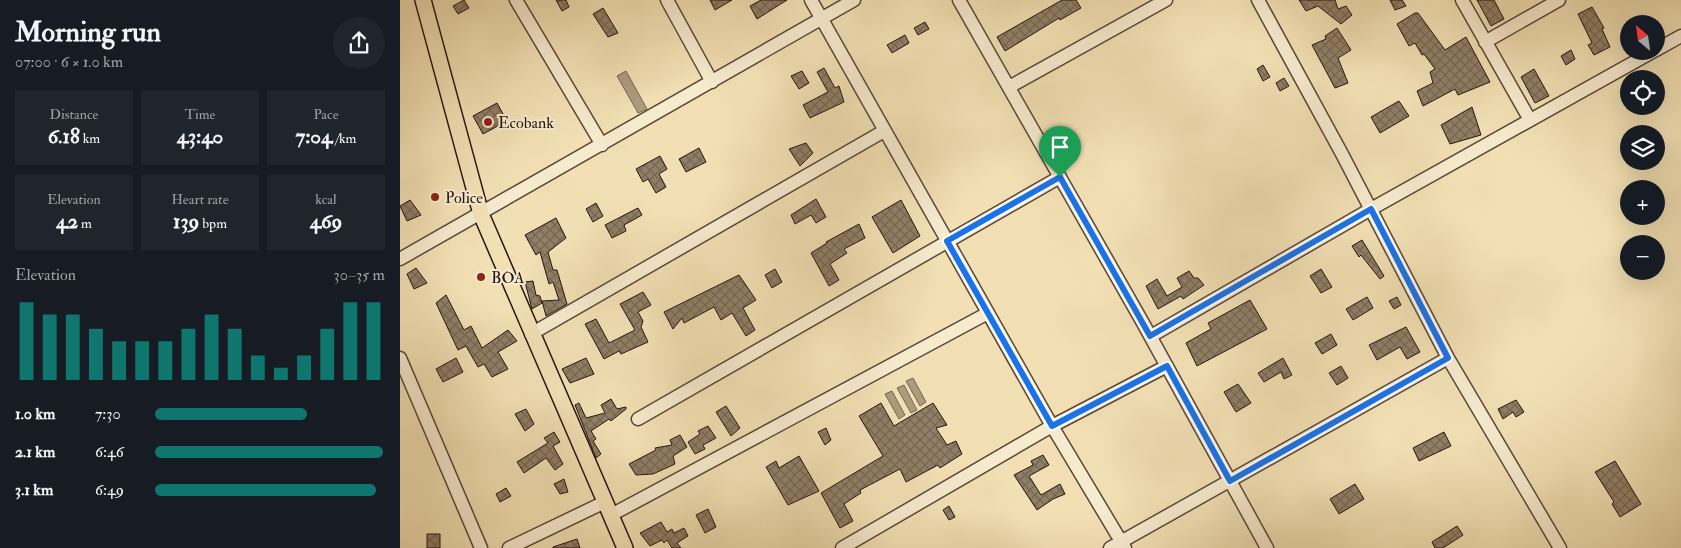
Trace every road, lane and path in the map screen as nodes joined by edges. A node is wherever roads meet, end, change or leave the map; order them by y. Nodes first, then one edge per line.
1 (423, 0) edge
2 (516, 0) edge
3 (668, 0) edge
4 (811, 0) edge
5 (854, 0) edge
6 (960, 0) edge
7 (1166, 0) edge
8 (1258, 0) edge
9 (1462, 0) edge
10 (1559, 0) edge
11 (821, 18) junction
12 (1681, 36) edge
13 (1485, 42) junction
14 (1665, 45) edge
15 (1639, 60) edge
16 (712, 82) junction
17 (1009, 87) junction
18 (1530, 120) junction
19 (884, 131) junction
20 (602, 145) junction
21 (1060, 177) junction
22 (1371, 209) junction
23 (481, 214) junction
24 (947, 241) junction
25 (400, 259) edge
26 (988, 313) junction
27 (531, 334) junction
28 (1150, 336) junction
29 (400, 358) edge
30 (1448, 358) junction
31 (1167, 366) junction
32 (638, 419) dead end
33 (1052, 426) junction
34 (1230, 481) junction
35 (608, 508) junction
36 (1123, 545) edge
37 (481, 548) edge
38 (509, 548) edge
39 (625, 548) edge
40 (842, 548) edge
41 (1110, 548) edge
42 (1267, 548) edge
43 (1560, 548) edge

1 - 23 main road
2 - 20 street
3 - 16 street
4 - 11 street
5 - 11 street
6 - 17 street
7 - 17 street
8 - 22 street
9 - 13 street
10 - 13 street
11 - 16 street
11 - 19 street
12 - 14 street
13 - 18 street
15 - 18 street
16 - 20 street
17 - 21 street
18 - 22 street
19 - 24 street
19 - 27 street
20 - 23 street
21 - 24 street
21 - 28 street
22 - 28 street
22 - 30 street
23 - 25 street
23 - 27 main road
24 - 26 street
24 - 32 street
26 - 33 street
26 - 35 street
27 - 35 main road
28 - 31 street
29 - 37 street
30 - 34 street
30 - 43 street
31 - 33 street
31 - 34 street
33 - 36 street
33 - 40 street
34 - 36 street
34 - 42 street
35 - 38 street
35 - 39 main road
36 - 41 street

